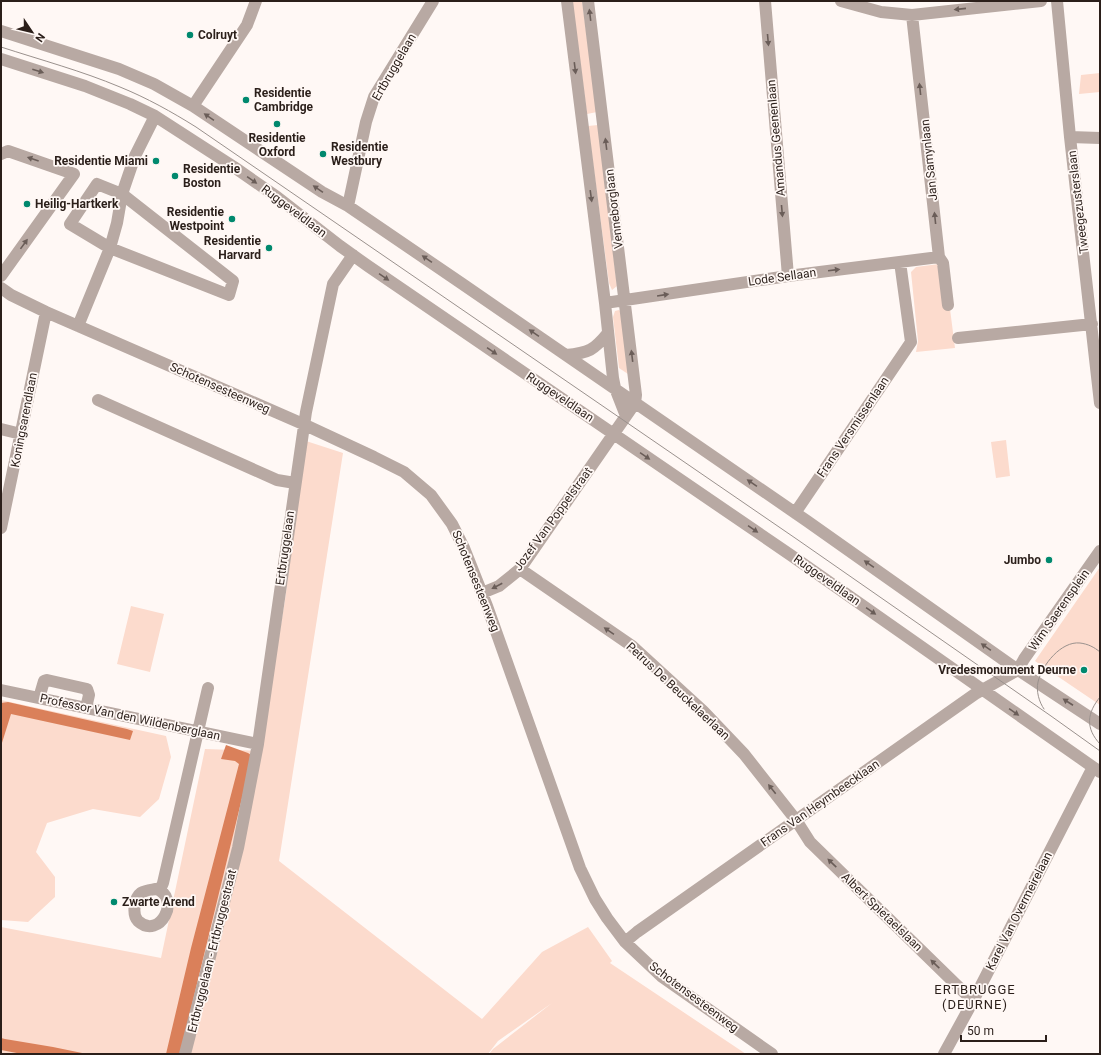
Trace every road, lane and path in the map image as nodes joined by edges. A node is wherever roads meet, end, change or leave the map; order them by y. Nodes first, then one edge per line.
1 (256, 1) edge
2 (433, 1) edge
3 (567, 1) edge
4 (588, 1) edge
5 (765, 1) edge
6 (841, 1) edge
7 (1041, 1) edge
8 (1057, 1) edge
9 (912, 14) junction
10 (1, 31) edge
11 (1, 59) edge
12 (193, 106) junction
13 (156, 116) junction
14 (603, 117) junction
15 (581, 121) junction
16 (1070, 137) junction
17 (1100, 138) edge
18 (1, 154) edge
19 (122, 194) junction
20 (348, 206) junction
21 (110, 248) junction
22 (353, 255) junction
23 (939, 257) junction
24 (900, 262) junction
25 (1, 276) edge
26 (788, 276) junction
27 (1, 288) edge
28 (625, 301) junction
29 (605, 303) junction
30 (948, 305) dead end
31 (46, 312) junction
32 (1092, 324) junction
33 (78, 326) junction
34 (608, 333) junction
35 (958, 338) dead end
36 (566, 355) junction
37 (615, 388) junction
38 (98, 400) dead end
39 (635, 403) junction
40 (1100, 403) edge
41 (626, 416) junction
42 (303, 424) junction
43 (1, 429) edge
44 (22, 434) junction
45 (613, 434) junction
46 (295, 483) junction
47 (795, 513) junction
48 (1, 528) edge
49 (1100, 551) edge
50 (520, 569) junction
51 (482, 593) junction
52 (1018, 670) junction
53 (208, 688) dead end
54 (1, 690) edge
55 (982, 690) junction
56 (38, 698) junction
57 (86, 708) junction
58 (1100, 724) edge
59 (198, 732) junction
60 (258, 744) junction
61 (1096, 769) edge
62 (796, 820) junction
63 (238, 848) joint
64 (160, 890) dead end
65 (625, 942) junction
66 (973, 1001) junction
67 (185, 1054) edge
68 (772, 1054) edge
69 (944, 1054) edge

1 - 12 street
2 - 20 street, Ertbruggelaan
3 -> 15 street, Venneborglaan
14 -> 4 street, Venneborglaan
5 -> 26 street, Amandus Geenenlaan
6 - 9 street
7 -> 9 street
8 - 16 street, Tweegezusterslaan
23 -> 9 street, Jan Samynlaan
10 - 12 street
11 -> 13 street, Ruggeveldlaan
20 -> 12 street
13 - 19 street
13 -> 22 street, Ruggeveldlaan
14 - 15 street
28 -> 14 street, Venneborglaan
15 -> 29 street, Venneborglaan
16 - 17 street
16 - 32 street, Tweegezusterslaan
25 -> 18 street
19 - 21 street
19 - 21 street
19 - 21 street
36 -> 20 street
21 - 33 street
22 - 42 street, Ertbruggelaan
22 -> 45 street, Ruggeveldlaan
23 - 24 street, Lode Sellaan
23 - 30 street, Jan Samynlaan
26 -> 24 street, Lode Sellaan
24 - 47 street, Frans Versmissenlaan
28 -> 26 street, Lode Sellaan
27 - 31 street, Schotensesteenweg
28 - 29 street
39 -> 28 street, Venneborglaan
29 - 34 street, Venneborglaan
31 - 33 street, Schotensesteenweg
31 - 44 street, Koningsarendlaan
32 - 35 street
32 - 40 street, Tweegezusterslaan
33 - 42 street, Schotensesteenweg
34 - 36 street
34 - 37 street, Venneborglaan
36 - 37 street
37 - 39 street
37 - 41 street, Venneborglaan
38 - 46 street
39 - 41 street
47 -> 39 street
41 - 45 street
42 - 46 street, Ertbruggelaan
42 - 51 street, Schotensesteenweg
43 - 44 street
44 - 48 street, Koningsarendlaan
45 - 50 street, Jozef Van Poppelstraat
45 -> 55 street, Ruggeveldlaan
46 - 60 street, Ertbruggelaan
52 -> 47 street
49 - 52 street, Wim Saerensplein
50 -> 51 street, Jozef Van Poppelstraat
62 -> 50 street, Petrus De Beuckelaerlaan
51 - 65 street, Schotensesteenweg
52 - 55 street, Frans Van Heymbeecklaan
58 -> 52 street
53 - 59 street
54 - 56 street, Professor Van den Wildenberglaan
55 -> 61 street, Ruggeveldlaan
55 - 62 street, Frans Van Heymbeecklaan
56 - 57 street, Professor Van den Wildenberglaan
56 - 57 street
57 - 59 street, Professor Van den Wildenberglaan
59 - 60 street, Professor Van den Wildenberglaan
59 - 64 street
60 - 63 street, Ertbruggelaan
61 - 66 street, Karel Van Overmeirelaan
62 - 65 street, Frans Van Heymbeecklaan
66 -> 62 street, Albert Spietaelslaan
63 - 67 street, Ertbruggelaan - Ertbruggestraat
65 - 68 street, Schotensesteenweg
66 - 69 street, Karel Van Overmeirelaan

